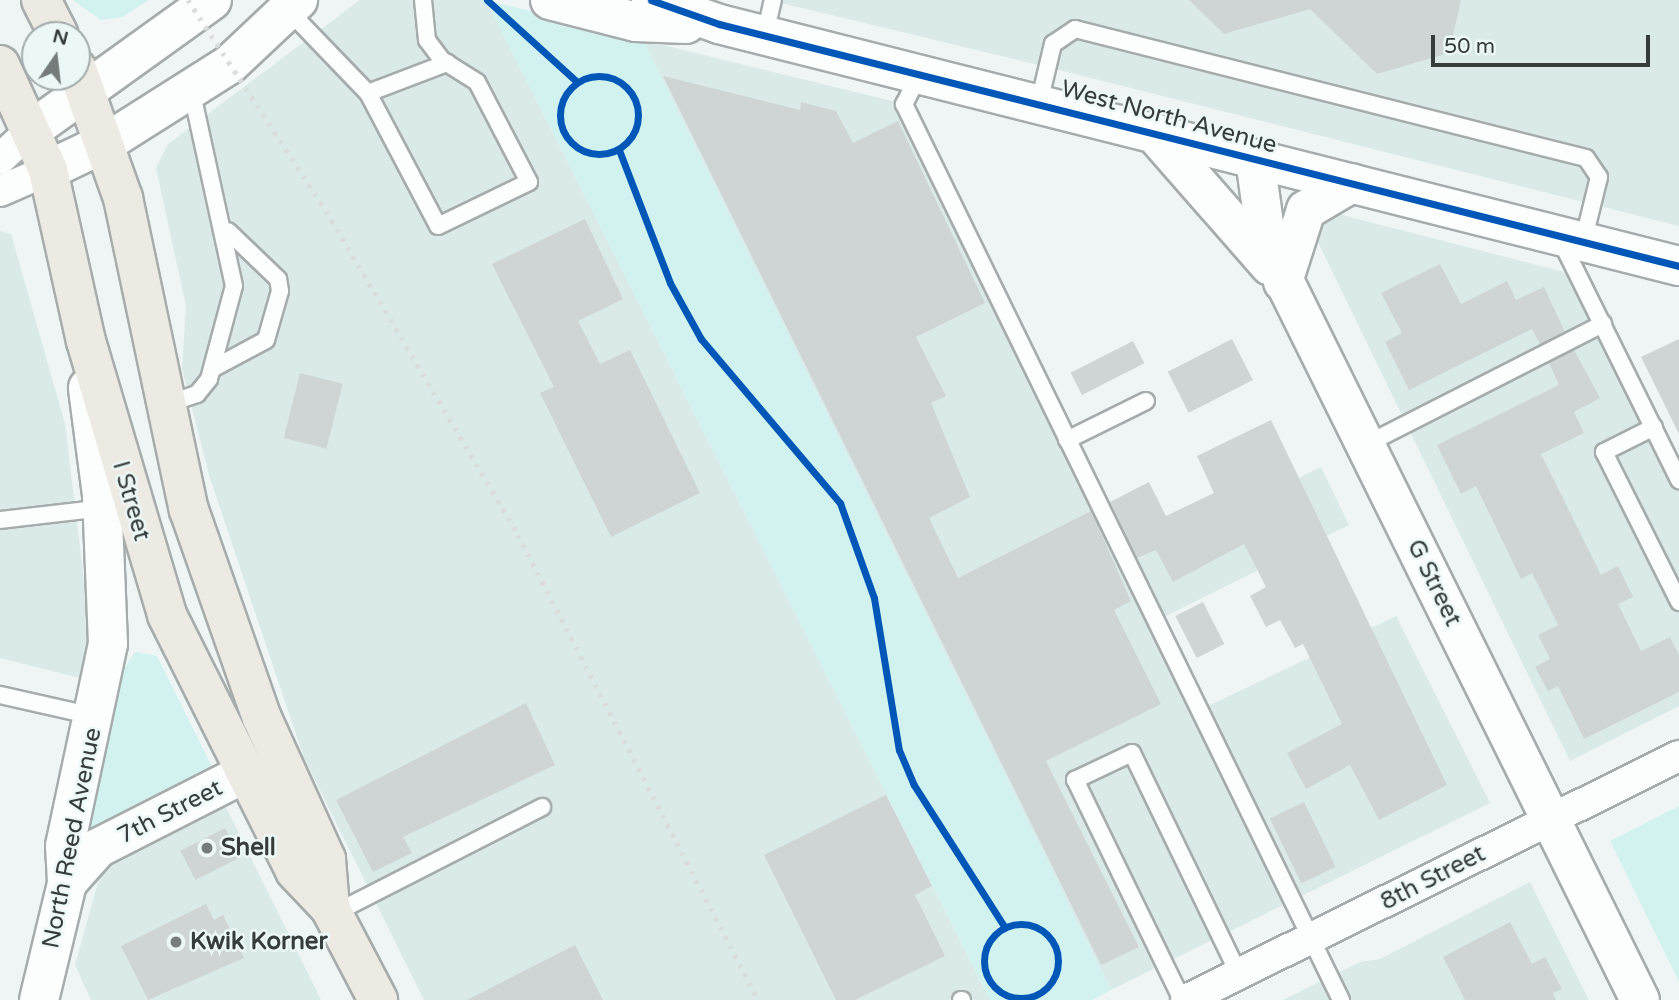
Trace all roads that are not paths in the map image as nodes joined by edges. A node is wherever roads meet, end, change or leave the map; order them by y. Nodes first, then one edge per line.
1 (41, 0) edge
2 (212, 0) edge
3 (423, 0) edge
4 (550, 0) edge
5 (651, 0) edge
6 (293, 5) edge
7 (769, 17) edge
8 (52, 21) edge
9 (719, 24) junction
10 (447, 63) junction
11 (0, 65) edge
12 (919, 73) junction
13 (91, 74) edge
14 (191, 89) junction
15 (70, 91) edge
16 (87, 91) edge
17 (368, 93) junction
18 (1039, 103) junction
19 (30, 131) junction
20 (1152, 131) junction
21 (107, 142) junction
22 (0, 159) edge
23 (1255, 159) junction
24 (48, 170) junction
25 (1352, 183) junction
26 (0, 191) edge
27 (226, 229) junction
28 (1571, 239) junction
29 (1679, 267) edge
30 (1283, 282) junction
31 (1603, 324) junction
32 (86, 341) junction
33 (212, 369) junction
34 (1146, 401) dead end
35 (163, 405) junction
36 (1654, 427) junction
37 (1067, 440) junction
38 (1367, 444) junction
39 (1679, 480) edge
40 (103, 508) junction
41 (0, 520) edge
42 (1679, 602) edge
43 (0, 695) edge
44 (95, 716) junction
45 (1679, 756) edge
46 (245, 773) junction
47 (542, 807) dead end
48 (1550, 819) junction
49 (67, 883) junction
50 (332, 911) junction
51 (1311, 939) junction
52 (1239, 974) junction
53 (47, 991) edge
54 (377, 1000) edge
55 (1184, 1000) edge
56 (1341, 1000) edge
57 (1640, 1000) edge

1 - 8 main road
2 - 13 street
3 - 10 lane
4 - 9 street, West North Avenue
5 - 9 street, West North Avenue
6 - 14 street
6 - 17 lane
7 - 9 street, West North Avenue
7 - 12 street, West North Avenue
10 - 17 lane
10 - 17 lane
11 - 19 main road, I Street
12 - 18 street, West North Avenue
12 - 37 lane
14 - 21 street
14 - 27 lane
15 - 19 street
16 - 21 main road, I Street
18 - 20 street, West North Avenue
18 - 28 lane
19 - 22 street
19 - 24 main road, I Street
20 - 23 street, West North Avenue
20 - 30 street
21 - 24 street
21 - 35 main road, I Street
23 - 25 street, West North Avenue
23 - 30 street, G Street
24 - 26 street
24 - 32 main road, I Street
25 - 28 street, West North Avenue
25 - 30 street
27 - 33 lane
27 - 33 lane
28 - 29 street, West North Avenue
28 - 31 lane
30 - 38 street, G Street
31 - 36 lane
31 - 38 lane
32 - 40 street, North Reed Avenue
32 - 46 main road, I Street
33 - 35 lane
34 - 37 lane
35 - 50 main road, I Street
36 - 39 lane
36 - 42 lane
37 - 51 lane
38 - 48 street, G Street
40 - 41 lane
40 - 44 street, North Reed Avenue
43 - 44 lane
44 - 49 street, North Reed Avenue
45 - 48 street, 8th Street
46 - 49 street, 7th Street
46 - 50 main road, I Street
47 - 50 lane
48 - 51 street, 8th Street
48 - 57 street, G Street
49 - 53 street, North Reed Avenue
50 - 54 main road, I Street
51 - 52 street, 8th Street
51 - 56 lane
52 - 55 street, 8th Street
52 - 55 lane

